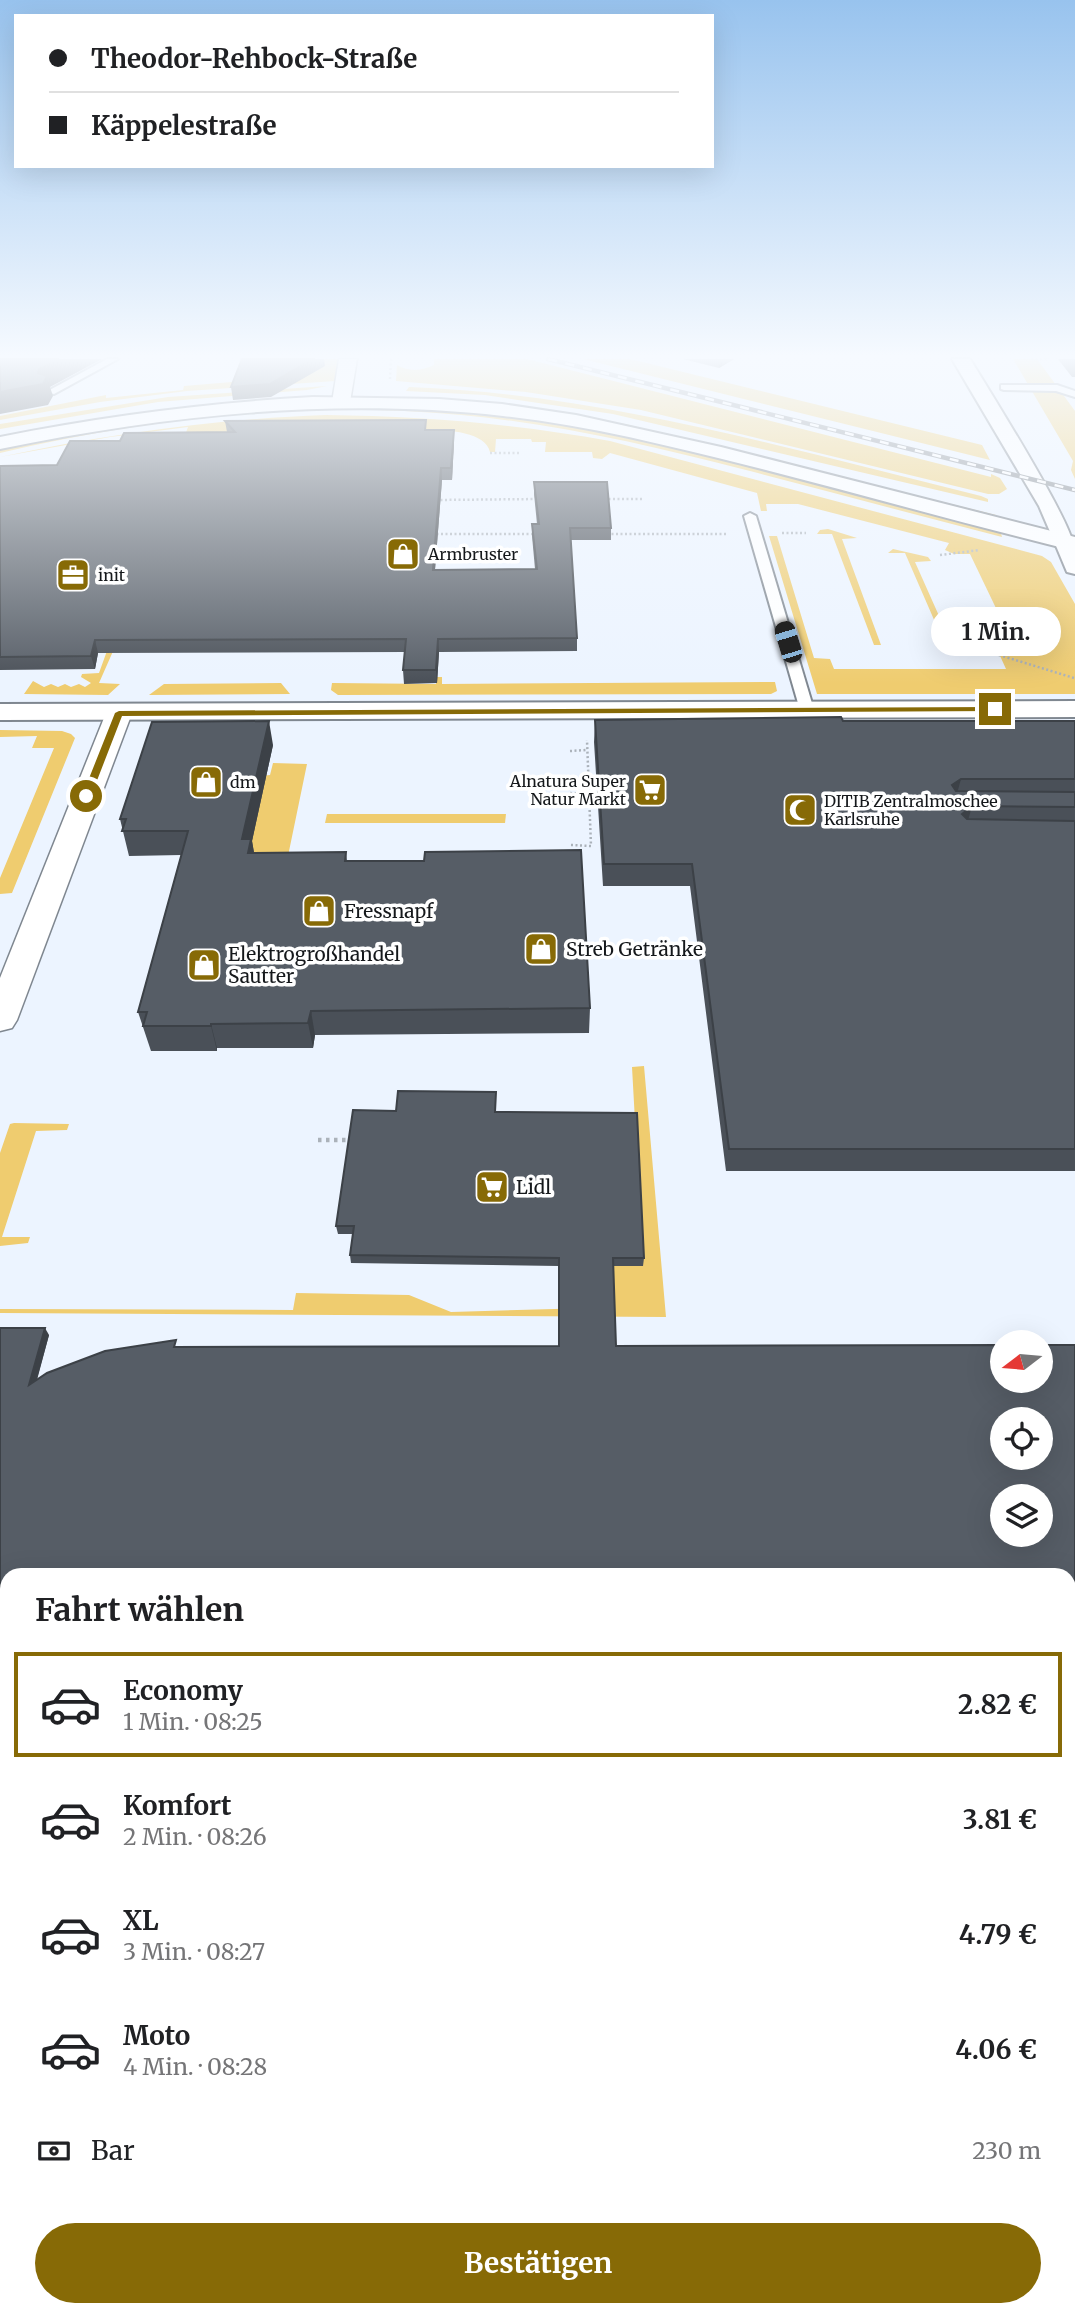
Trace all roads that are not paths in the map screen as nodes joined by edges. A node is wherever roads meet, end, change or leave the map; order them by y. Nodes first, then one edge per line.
1 (782, 467) edge
2 (1028, 467) edge
3 (750, 516) dead end
4 (1068, 535) edge
5 (1075, 567) edge
6 (1075, 709) edge
7 (807, 710) junction
8 (0, 712) edge
9 (119, 713) junction
10 (0, 1020) edge

1 - 4 main road
2 - 4 main road
3 - 7 lane
4 - 5 main road
6 - 7 main road
7 - 9 main road
8 - 9 main road
9 - 10 street

